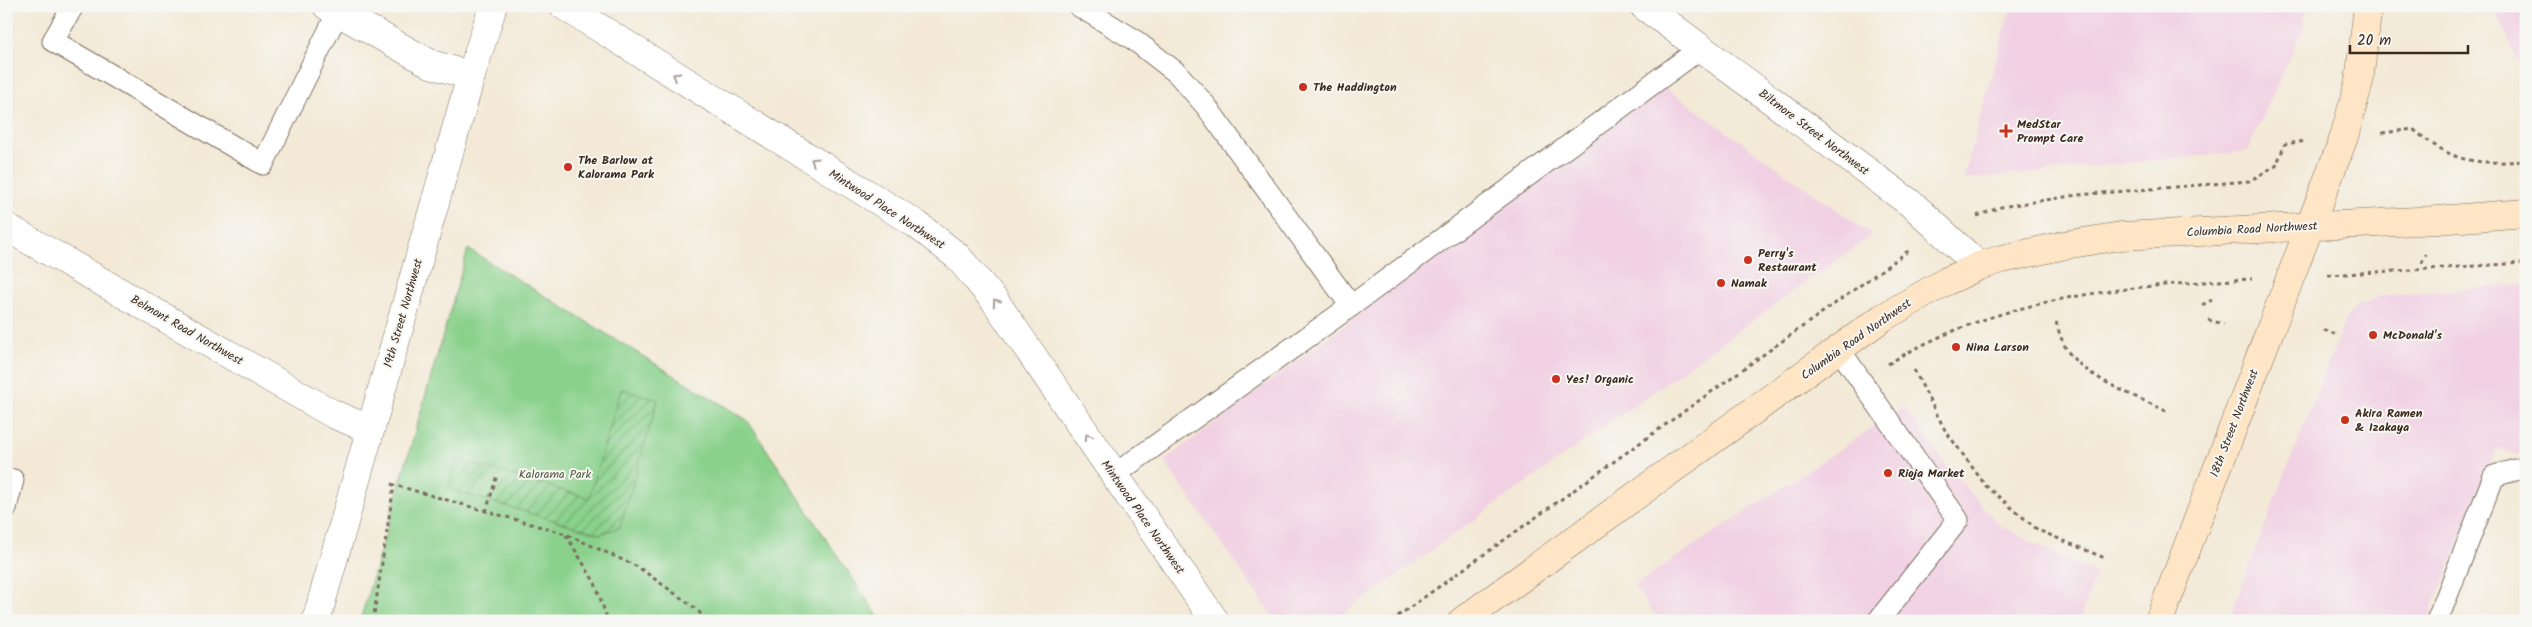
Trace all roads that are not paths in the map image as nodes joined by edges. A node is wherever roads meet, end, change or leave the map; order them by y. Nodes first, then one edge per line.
1 (73, 6) edge
2 (493, 6) edge
3 (564, 6) edge
4 (1079, 6) edge
5 (1644, 6) edge
6 (2368, 6) edge
7 (333, 9) edge
8 (1701, 48) junction
9 (471, 76) junction
10 (2526, 212) edge
11 (6, 227) edge
12 (2311, 227) junction
13 (1979, 266) junction
14 (1351, 306) junction
15 (1839, 349) junction
16 (369, 429) junction
17 (2526, 467) edge
18 (1114, 476) junction
19 (6, 479) edge
20 (6, 508) edge
21 (316, 621) edge
22 (1215, 621) edge
23 (1462, 621) edge
24 (1878, 621) edge
25 (2159, 621) edge
26 (2438, 621) edge

1 - 7 lane
2 - 9 street, 19th Street Northwest
18 -> 3 street, Mintwood Place Northwest
4 - 14 lane
5 - 8 street, Biltmore Street Northwest
6 - 12 main road, 18th Street Northwest
7 - 9 street
8 - 13 street, Biltmore Street Northwest
8 - 14 lane
9 - 16 street, 19th Street Northwest
10 - 12 main road, Columbia Road Northwest
11 - 16 street, Belmont Road Northwest
12 - 13 main road, Columbia Road Northwest
12 - 25 main road, 18th Street Northwest
13 - 15 main road, Columbia Road Northwest
14 - 18 lane
15 - 23 main road, Columbia Road Northwest
15 - 24 lane
16 - 21 street, 19th Street Northwest
17 - 26 lane
18 - 22 street, Mintwood Place Northwest
19 - 20 lane

